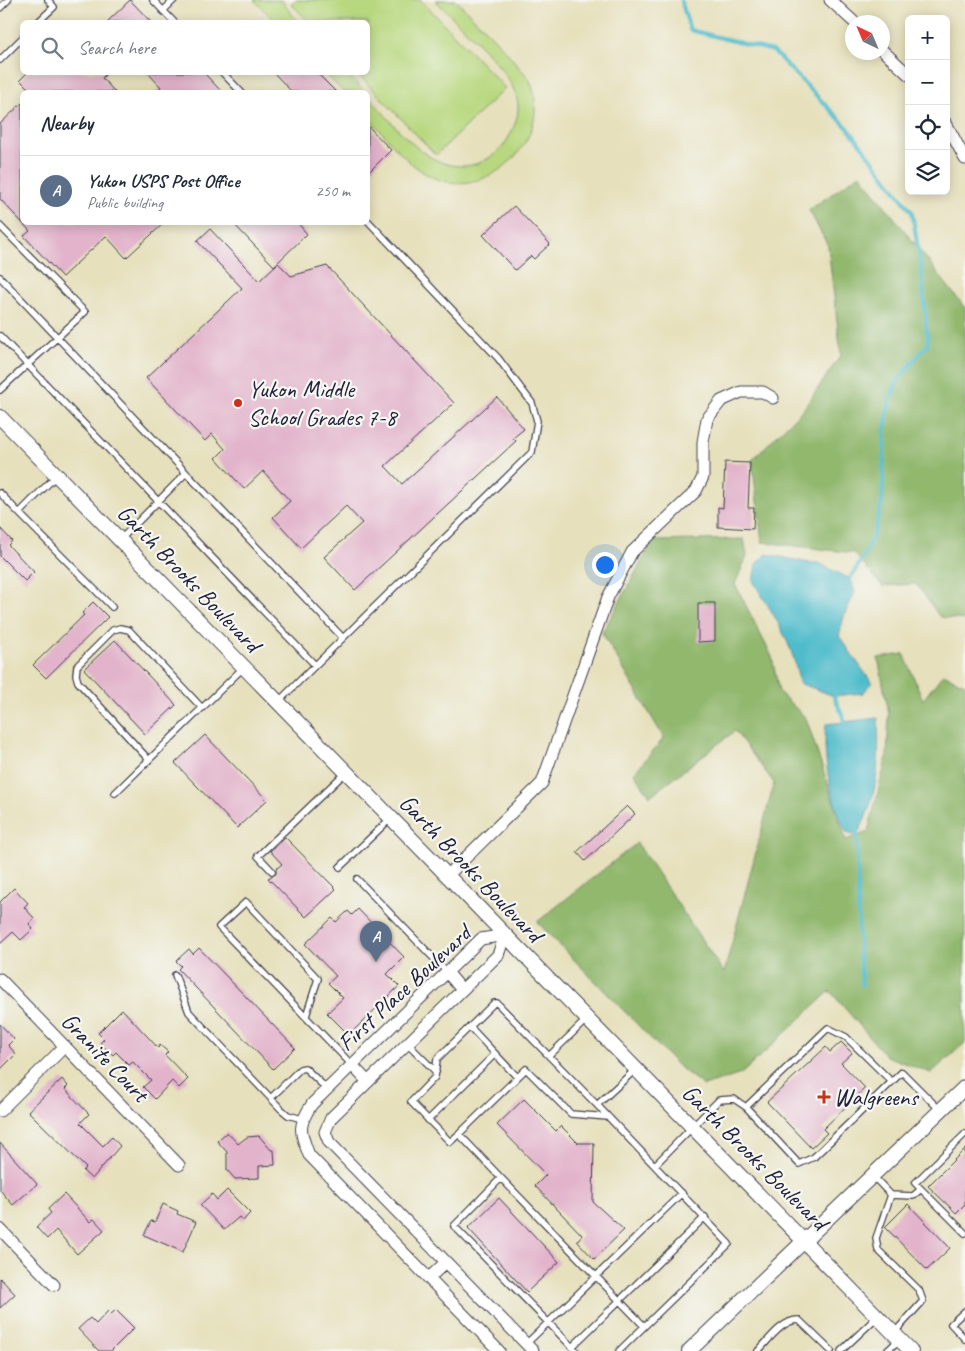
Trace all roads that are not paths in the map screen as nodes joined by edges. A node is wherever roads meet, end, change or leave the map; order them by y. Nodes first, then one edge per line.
1 (8, 0) edge
2 (48, 0) edge
3 (153, 0) edge
4 (174, 0) edge
5 (830, 0) edge
6 (0, 8) edge
7 (163, 10) junction
8 (846, 15) edge
9 (40, 20) edge
10 (172, 20) edge
11 (20, 40) edge
12 (890, 57) edge
13 (0, 60) edge
14 (905, 71) edge
15 (225, 75) edge
16 (239, 90) edge
17 (950, 131) edge
18 (965, 159) edge
19 (370, 223) edge
20 (0, 226) edge
21 (0, 277) edge
22 (0, 336) edge
23 (57, 337) junction
24 (27, 365) junction
25 (0, 390) edge
26 (773, 398) dead end
27 (0, 416) edge
28 (185, 474) junction
29 (57, 475) junction
30 (0, 494) edge
31 (159, 500) junction
32 (19, 513) junction
33 (120, 540) junction
34 (112, 607) dead end
35 (343, 638) junction
36 (315, 665) junction
37 (244, 668) junction
38 (278, 702) junction
39 (202, 708) junction
40 (149, 760) junction
41 (346, 772) junction
42 (115, 793) dead end
43 (391, 818) junction
44 (340, 867) dead end
45 (272, 871) dead end
46 (447, 876) junction
47 (357, 878) dead end
48 (505, 935) junction
49 (447, 972) junction
50 (175, 975) dead end
51 (0, 979) edge
52 (462, 990) junction
53 (306, 1016) junction
54 (587, 1019) junction
55 (470, 1027) junction
56 (407, 1044) junction
57 (65, 1046) junction
58 (496, 1054) junction
59 (549, 1056) junction
60 (352, 1065) junction
61 (636, 1069) junction
62 (436, 1072) junction
63 (517, 1077) junction
64 (368, 1082) junction
65 (892, 1082) junction
66 (965, 1087) edge
67 (327, 1089) junction
68 (271, 1098) junction
69 (597, 1105) junction
70 (746, 1107) junction
71 (940, 1110) junction
72 (0, 1111) edge
73 (608, 1117) junction
74 (302, 1119) junction
75 (428, 1120) junction
76 (693, 1126) junction
77 (459, 1134) junction
78 (965, 1134) edge
79 (179, 1164) dead end
80 (655, 1165) junction
81 (872, 1175) junction
82 (501, 1178) junction
83 (921, 1189) junction
84 (682, 1193) junction
85 (891, 1195) junction
86 (705, 1217) junction
87 (963, 1228) edge
88 (0, 1229) edge
89 (804, 1239) junction
90 (446, 1262) junction
91 (596, 1276) junction
92 (429, 1278) junction
93 (54, 1285) dead end
94 (620, 1301) junction
95 (965, 1311) edge
96 (878, 1316) junction
97 (549, 1322) junction
98 (644, 1326) junction
99 (897, 1336) junction
100 (965, 1339) edge
101 (526, 1349) edge
102 (574, 1349) edge
103 (499, 1351) edge
104 (618, 1351) edge
105 (688, 1351) edge
106 (758, 1351) edge
107 (831, 1351) edge
108 (841, 1351) edge
109 (887, 1351) edge
110 (911, 1351) edge

1 - 6 lane
2 - 9 lane
3 - 7 lane
4 - 7 lane
5 - 8 street
7 - 10 lane
11 - 13 lane
12 - 14 street
15 - 16 lane
17 - 18 street
19 - 35 lane
20 - 23 lane
21 - 23 lane
22 - 24 lane
23 - 24 lane
23 - 28 lane
24 - 25 lane
24 - 31 lane
26 - 46 street
27 - 29 street, Garth Brooks Boulevard
28 - 31 lane
28 - 35 lane
29 - 32 lane
29 - 33 street, Garth Brooks Boulevard
30 - 32 lane
31 - 33 lane
31 - 36 lane
32 - 34 lane
33 - 37 street, Garth Brooks Boulevard
35 - 36 lane
36 - 38 lane
37 - 38 street, Garth Brooks Boulevard
37 - 39 lane
38 - 41 street, Garth Brooks Boulevard
39 - 40 lane
39 - 40 lane
40 - 42 lane
41 - 43 street, Garth Brooks Boulevard
41 - 45 lane
43 - 44 lane
43 - 46 street, Garth Brooks Boulevard
46 - 48 street, Garth Brooks Boulevard
47 - 49 lane
48 - 49 street, First Place Boulevard
48 - 52 street, First Place Boulevard
48 - 54 street, Garth Brooks Boulevard
49 - 52 street
49 - 60 street, First Place Boulevard
50 - 68 lane
51 - 57 street, Granite Court
52 - 56 street, First Place Boulevard
53 - 53 lane
53 - 60 lane
54 - 59 lane
54 - 61 street, Garth Brooks Boulevard
55 - 58 lane
55 - 59 lane
55 - 62 lane
56 - 62 lane
56 - 64 street, First Place Boulevard
57 - 72 street
57 - 79 street, Granite Court
58 - 63 lane
58 - 75 lane
59 - 69 lane
60 - 64 street
60 - 67 street, First Place Boulevard
61 - 69 lane
61 - 76 street, Garth Brooks Boulevard
62 - 75 lane
63 - 73 lane
63 - 77 lane
64 - 90 street, First Place Boulevard
65 - 70 lane
65 - 70 lane
65 - 71 lane
66 - 71 street
67 - 68 lane
67 - 74 street, First Place Boulevard
68 - 74 lane
69 - 73 lane
70 - 76 lane
71 - 81 street
73 - 80 lane
74 - 92 street
75 - 77 lane
76 - 80 lane
76 - 89 street, Garth Brooks Boulevard
77 - 82 lane
78 - 83 lane
80 - 84 lane
81 - 85 lane
81 - 89 street
82 - 91 lane
82 - 97 lane
83 - 85 lane
83 - 87 lane
84 - 86 lane
84 - 91 lane
85 - 99 lane
86 - 94 lane
86 - 98 lane
88 - 93 street
89 - 96 street, Garth Brooks Boulevard
89 - 105 street
90 - 92 street
90 - 101 street, First Place Boulevard
91 - 94 lane
91 - 97 lane
92 - 103 street
94 - 98 lane
94 - 102 lane
95 - 100 lane
96 - 99 street, Garth Brooks Boulevard
96 - 108 lane
97 - 101 lane
97 - 102 lane
98 - 104 lane
99 - 109 lane
99 - 110 street, Garth Brooks Boulevard
106 - 107 lane

